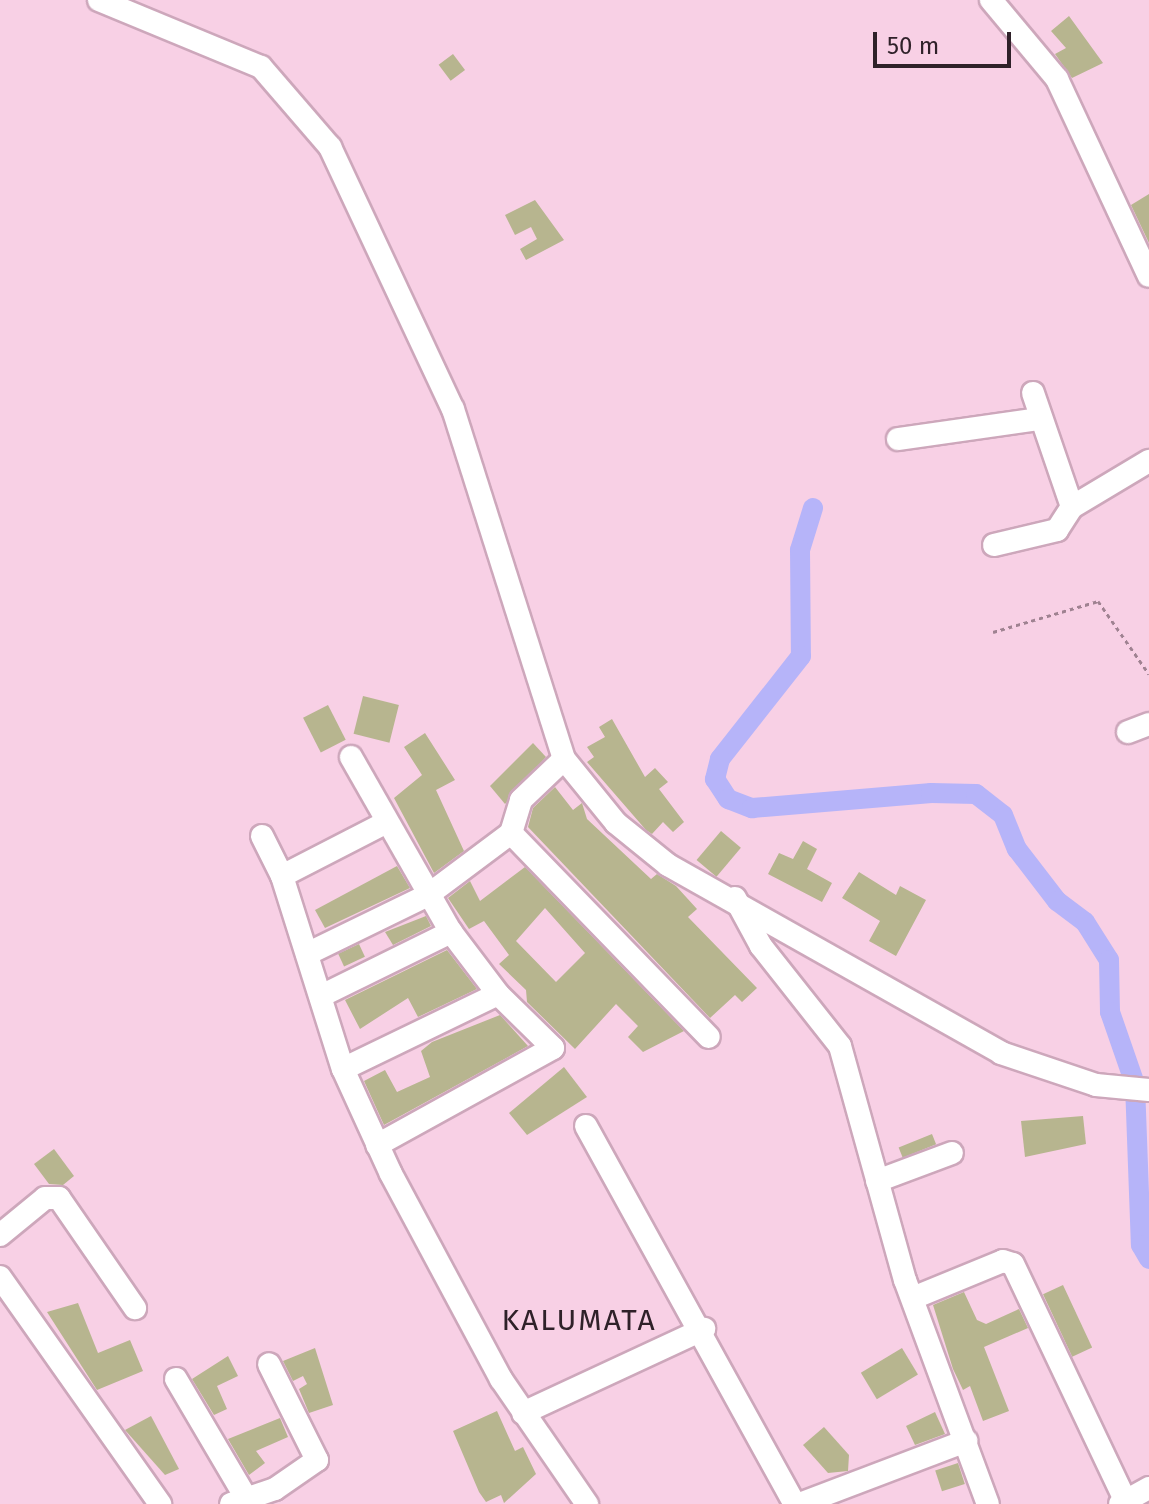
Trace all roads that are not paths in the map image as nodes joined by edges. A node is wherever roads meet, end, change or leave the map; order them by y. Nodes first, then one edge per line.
1 (99, 0) edge
2 (991, 0) edge
3 (1149, 276) edge
4 (1033, 393) dead end
5 (1038, 419) junction
6 (898, 439) dead end
7 (1149, 461) edge
8 (1072, 507) junction
9 (994, 545) dead end
10 (351, 757) dead end
11 (564, 759) junction
12 (387, 822) junction
13 (511, 833) junction
14 (262, 836) dead end
15 (282, 876) junction
16 (428, 895) junction
17 (735, 898) junction
18 (451, 932) junction
19 (307, 954) junction
20 (498, 994) junction
21 (323, 995) junction
22 (709, 1037) dead end
23 (343, 1069) junction
24 (1149, 1090) edge
25 (586, 1126) dead end
26 (377, 1145) junction
27 (952, 1153) dead end
28 (877, 1181) junction
29 (0, 1235) edge
30 (0, 1277) edge
31 (913, 1298) junction
32 (135, 1308) dead end
33 (704, 1329) junction
34 (269, 1364) dead end
35 (176, 1379) dead end
36 (523, 1413) junction
37 (966, 1441) junction
38 (1149, 1488) edge
39 (278, 1497) edge
40 (238, 1501) edge
41 (1124, 1503) edge
42 (160, 1504) edge
43 (587, 1504) edge
44 (797, 1504) edge
45 (988, 1504) edge

1 - 11 street
2 - 3 street
4 - 5 street
5 - 6 street
5 - 8 street
7 - 8 street
8 - 9 street
10 - 12 street
11 - 13 street
11 - 17 street
12 - 15 street
12 - 16 street
13 - 16 street
13 - 22 street
14 - 15 street
15 - 19 street
16 - 18 street
16 - 19 street
17 - 24 street
17 - 28 street
18 - 20 street
18 - 21 street
19 - 21 street
20 - 23 street
20 - 26 street
21 - 23 street
23 - 26 street
25 - 33 street
26 - 36 street
27 - 28 street
28 - 31 street
29 - 32 street
30 - 42 street
31 - 37 street
31 - 41 street
33 - 36 street
33 - 44 street
34 - 39 street
35 - 40 street
36 - 43 street
37 - 44 street
37 - 45 street
38 - 41 street
39 - 40 street

